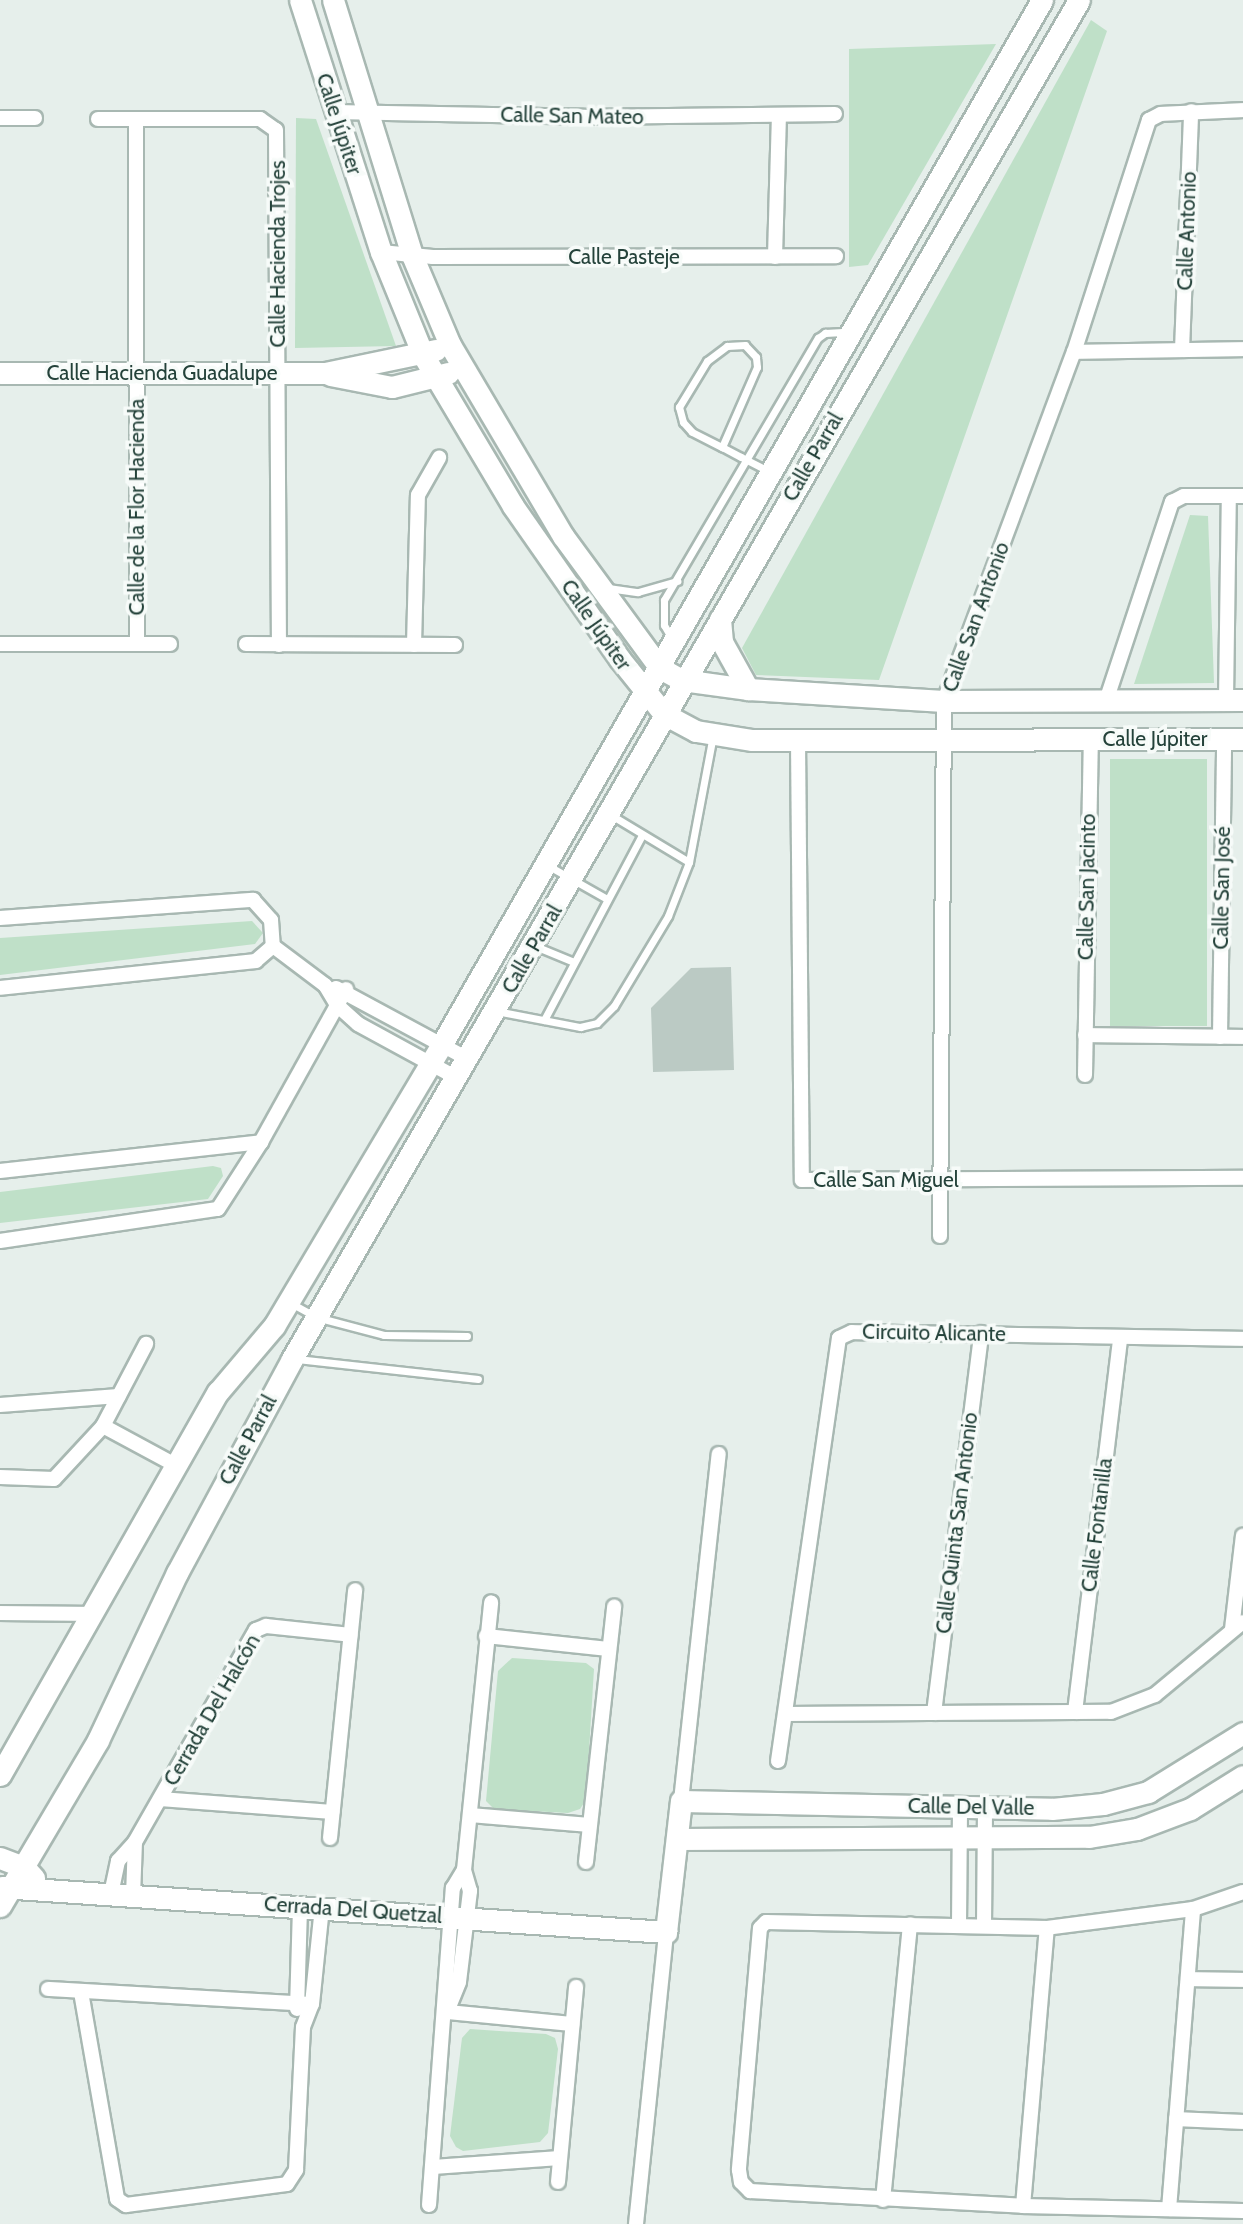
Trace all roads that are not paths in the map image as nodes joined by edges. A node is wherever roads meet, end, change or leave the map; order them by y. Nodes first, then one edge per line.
1 (300, 0) edge
2 (333, 0) edge
3 (1042, 0) edge
4 (1079, 0) edge
5 (1243, 110) edge
6 (1191, 111) junction
7 (334, 112) junction
8 (365, 113) junction
9 (835, 114) dead end
10 (779, 117) junction
11 (0, 118) edge
12 (35, 118) dead end
13 (98, 119) dead end
14 (136, 119) junction
15 (382, 252) junction
16 (412, 255) junction
17 (836, 256) dead end
18 (775, 257) junction
19 (851, 332) junction
20 (450, 345) junction
21 (1243, 349) edge
22 (1182, 350) junction
23 (1074, 352) junction
24 (423, 355) junction
25 (461, 367) junction
26 (0, 373) edge
27 (137, 373) junction
28 (278, 373) junction
29 (325, 373) junction
30 (436, 379) junction
31 (722, 447) junction
32 (439, 458) dead end
33 (750, 461) junction
34 (770, 472) junction
35 (1236, 496) edge
36 (677, 580) junction
37 (595, 582) junction
38 (720, 619) junction
39 (674, 642) junction
40 (0, 644) edge
41 (137, 644) junction
42 (170, 644) dead end
43 (246, 645) dead end
44 (279, 645) junction
45 (414, 645) junction
46 (455, 645) dead end
47 (660, 668) junction
48 (682, 680) junction
49 (748, 689) junction
50 (646, 695) junction
51 (1234, 700) edge
52 (944, 701) junction
53 (1106, 701) junction
54 (664, 714) junction
55 (713, 735) junction
56 (943, 738) junction
57 (1091, 739) junction
58 (1234, 739) edge
59 (799, 740) junction
60 (607, 813) junction
61 (642, 835) junction
62 (689, 862) junction
63 (546, 865) junction
64 (572, 880) junction
65 (607, 900) junction
66 (0, 918) edge
67 (534, 945) junction
68 (273, 946) junction
69 (574, 962) junction
70 (325, 985) junction
71 (0, 988) edge
72 (346, 989) junction
73 (337, 1005) junction
74 (496, 1012) junction
75 (544, 1020) junction
76 (1085, 1035) junction
77 (1220, 1037) junction
78 (1243, 1037) edge
79 (442, 1044) junction
80 (468, 1059) junction
81 (430, 1062) junction
82 (1085, 1075) dead end
83 (457, 1078) junction
84 (261, 1142) junction
85 (0, 1171) edge
86 (1243, 1178) edge
87 (941, 1180) junction
88 (940, 1236) dead end
89 (0, 1241) edge
90 (289, 1301) junction
91 (316, 1317) junction
92 (981, 1333) junction
93 (467, 1336) dead end
94 (1119, 1339) junction
95 (1243, 1339) edge
96 (145, 1344) dead end
97 (292, 1359) junction
98 (478, 1379) dead end
99 (118, 1396) junction
100 (0, 1405) edge
101 (103, 1426) junction
102 (719, 1454) dead end
103 (177, 1466) junction
104 (0, 1476) edge
105 (1243, 1536) edge
106 (355, 1590) dead end
107 (491, 1602) dead end
108 (614, 1607) dead end
109 (0, 1613) edge
110 (93, 1614) junction
111 (1238, 1625) edge
112 (351, 1635) junction
113 (486, 1636) junction
114 (608, 1649) junction
115 (1075, 1712) junction
116 (934, 1713) junction
117 (785, 1714) junction
118 (1243, 1733) edge
119 (778, 1761) dead end
120 (0, 1775) edge
121 (1243, 1776) edge
122 (160, 1799) junction
123 (681, 1801) junction
124 (960, 1807) junction
125 (985, 1807) junction
126 (333, 1812) junction
127 (470, 1815) junction
128 (590, 1825) junction
129 (330, 1838) dead end
130 (678, 1839) junction
131 (960, 1839) junction
132 (985, 1839) junction
133 (135, 1842) junction
134 (0, 1858) edge
135 (586, 1862) dead end
136 (24, 1867) junction
137 (41, 1886) junction
138 (1243, 1892) edge
139 (3, 1894) edge
140 (111, 1894) junction
141 (133, 1896) junction
142 (300, 1905) junction
143 (322, 1907) junction
144 (1194, 1909) junction
145 (459, 1918) junction
146 (910, 1924) junction
147 (959, 1926) junction
148 (984, 1926) junction
149 (1047, 1928) junction
150 (666, 1932) junction
151 (1188, 1979) junction
152 (1243, 1980) edge
153 (576, 1987) dead end
154 (48, 1989) dead end
155 (81, 1992) junction
156 (295, 2002) junction
157 (312, 2004) junction
158 (447, 2012) junction
159 (572, 2024) junction
160 (303, 2027) junction
161 (1176, 2119) junction
162 (1243, 2122) edge
163 (560, 2158) junction
164 (433, 2168) junction
165 (558, 2182) dead end
166 (883, 2200) junction
167 (429, 2205) dead end
168 (1023, 2206) junction
169 (1169, 2209) junction
170 (1243, 2211) edge
171 (636, 2224) edge

1 - 7 street, Calle Júpiter
2 - 8 street, Calle Júpiter
3 - 19 street, Calle Parral
4 - 38 street, Calle Parral
5 - 6 street
6 - 22 street, Calle Antonio
6 - 23 street, Calle San Antonio
7 - 8 street, Calle San Mateo
7 - 15 street, Calle Júpiter
8 - 10 street, Calle San Mateo
8 - 16 street, Calle Júpiter
9 - 10 street, Calle San Mateo
10 - 18 street
11 - 12 street
13 - 14 street, Calle Hacienda Trojes
14 - 27 street, Calle de la Flor Hacienda
14 - 28 street, Calle Hacienda Trojes
15 - 16 street, Calle Pasteje
15 - 24 street, Calle Júpiter
16 - 18 street, Calle Pasteje
16 - 20 street, Calle Júpiter
17 - 18 street, Calle Pasteje
19 - 33 lane
19 - 34 street, Calle Parral
20 - 24 street, Calle Hacienda Guadalupe
20 - 25 street, Calle Júpiter
21 - 22 street
22 - 23 street
23 - 52 street, Calle San Antonio
24 - 29 street, Calle Hacienda Guadalupe
24 - 30 street, Calle Júpiter
25 - 30 street, Calle Hacienda Guadalupe
25 - 37 street, Calle Júpiter
26 - 27 street, Calle Hacienda Guadalupe
27 - 28 street, Calle Hacienda Guadalupe
27 - 41 street, Calle de la Flor Hacienda
28 - 29 street, Calle Hacienda Guadalupe
28 - 44 street, Calle Hacienda Trojes
29 - 30 street, Calle Hacienda Guadalupe
30 - 50 street, Calle Júpiter
31 - 31 lane
31 - 33 lane
32 - 45 street
33 - 34 lane
33 - 36 lane
34 - 39 street, Calle Parral
35 - 51 street
35 - 53 street
36 - 37 lane
36 - 39 lane
37 - 47 street, Calle Júpiter
38 - 48 street, Calle Parral
38 - 49 street
39 - 47 street, Calle Parral
40 - 41 street
41 - 42 street
43 - 44 street
44 - 45 street
45 - 46 street
47 - 48 street, Calle Júpiter
47 - 50 street, Calle Parral
48 - 49 street, Calle Júpiter
48 - 54 street, Calle Parral
49 - 52 street, Calle Júpiter
50 - 54 street, Calle Júpiter
50 - 63 street, Calle Parral
51 - 53 street, Calle Júpiter
52 - 53 street, Calle Júpiter
52 - 56 street, Calle San Antonio
54 - 55 street, Calle Júpiter
54 - 60 street, Calle Parral
55 - 59 street, Calle Júpiter
55 - 62 lane
56 - 57 street, Calle Júpiter
56 - 59 street, Calle Júpiter
56 - 87 street, Calle San Antonio
57 - 58 street, Calle Júpiter
57 - 76 street, Calle San Jacinto
58 - 77 street, Calle San José
59 - 87 street, Calle San Miguel
60 - 61 lane
60 - 64 street, Calle Parral
61 - 62 lane
61 - 65 lane
62 - 75 lane
63 - 64 lane
63 - 79 street, Calle Parral
64 - 65 lane
64 - 67 street, Calle Parral
65 - 69 lane
66 - 68 street
67 - 69 lane
67 - 74 street, Calle Parral
68 - 70 street
68 - 71 street
69 - 75 lane
70 - 72 street
70 - 73 street
72 - 73 street
72 - 79 street
73 - 81 street
73 - 84 street
74 - 75 lane
74 - 80 street, Calle Parral
76 - 77 street
76 - 82 street, Calle San Jacinto
77 - 78 street
79 - 80 street
79 - 81 street, Calle Parral
80 - 83 street, Calle Parral
81 - 83 street
81 - 90 street, Calle Parral
83 - 91 street, Calle Parral
84 - 85 street
84 - 89 street
86 - 87 street, Calle San Miguel
87 - 88 street, Calle San Antonio
90 - 91 lane
90 - 103 street, Calle Parral
91 - 93 lane
91 - 97 street, Calle Parral
92 - 94 street, Circuito Alicante
92 - 116 street, Calle Quinta San Antonio
92 - 117 street, Circuito Alicante
94 - 95 street, Circuito Alicante
94 - 115 street, Calle Fontanilla
96 - 99 street
97 - 98 lane
97 - 136 street, Calle Parral
99 - 100 street
99 - 101 street
101 - 103 street
101 - 104 street
102 - 123 street
103 - 110 street, Calle Parral
105 - 111 street
106 - 112 street
107 - 113 street
108 - 114 street
109 - 110 street
110 - 120 street, Calle Parral
111 - 115 street
112 - 122 street, Cerrada Del Halcón
112 - 126 street
113 - 114 street
113 - 127 street
114 - 128 street
115 - 116 street
116 - 117 street
117 - 119 street, Circuito Alicante
118 - 125 street, Calle Del Valle
121 - 132 street, Calle Del Valle
122 - 126 street, Cerrada Del Halcón
122 - 133 street, Cerrada Del Halcón
123 - 124 street, Calle Del Valle
123 - 130 street
124 - 125 street, Calle Del Valle
124 - 131 street
125 - 132 street
126 - 129 street
127 - 128 street
127 - 145 street
128 - 135 street
130 - 131 street, Calle Del Valle
130 - 150 street
131 - 132 street, Calle Del Valle
131 - 147 street
132 - 148 street
133 - 140 street, Cerrada Del Halcón
133 - 141 street, Cerrada Del Halcón
134 - 136 street
136 - 137 street
136 - 139 street, Calle Parral
137 - 139 street, Cerrada Del Quetzal
137 - 140 street, Cerrada Del Quetzal
138 - 144 street
140 - 141 street, Cerrada Del Quetzal
141 - 142 street, Cerrada Del Quetzal
142 - 143 street, Cerrada Del Quetzal
142 - 156 street
143 - 145 street, Cerrada Del Quetzal
143 - 157 street
144 - 149 street
144 - 151 street
145 - 150 street, Cerrada Del Quetzal
145 - 158 street
146 - 147 street
146 - 166 street
146 - 166 street
147 - 148 street
148 - 149 street
149 - 168 street
150 - 171 street
151 - 152 street
151 - 161 street
153 - 159 street
154 - 155 street
155 - 156 street
155 - 160 street
156 - 157 street
156 - 160 street
157 - 160 street
158 - 159 street
158 - 164 street
159 - 163 street
161 - 162 street
161 - 169 street
163 - 164 street
163 - 165 street
164 - 167 street
166 - 168 street
168 - 169 street
169 - 170 street

